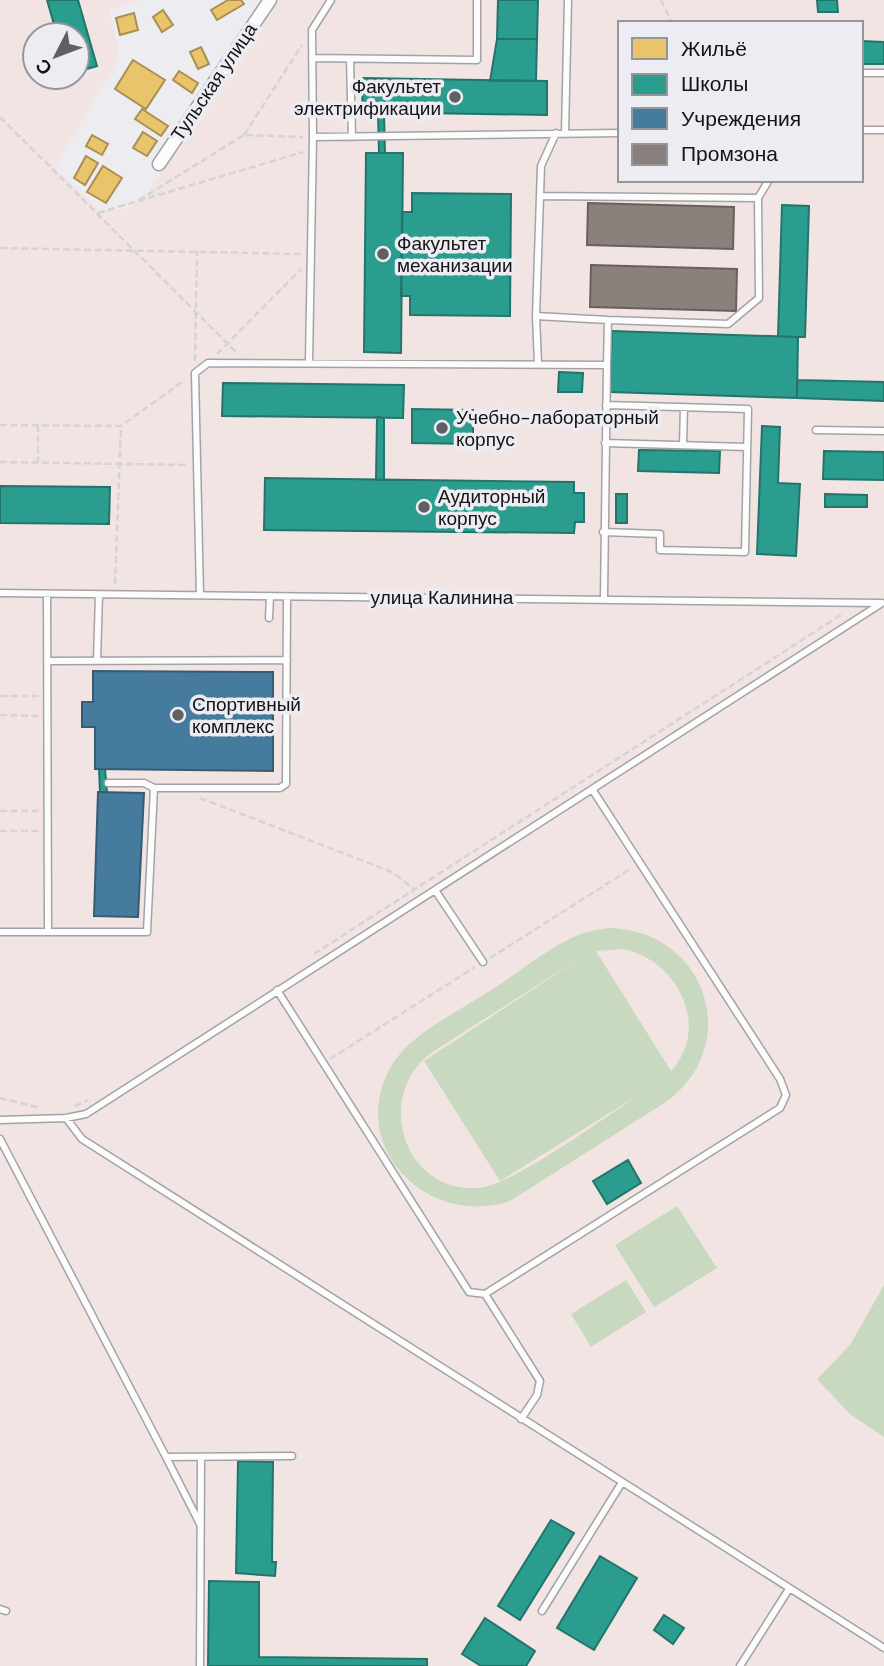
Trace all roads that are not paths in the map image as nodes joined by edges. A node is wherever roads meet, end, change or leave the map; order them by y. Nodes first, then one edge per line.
1 (253, 0) edge
2 (270, 0) edge
3 (331, 0) edge
4 (477, 0) edge
5 (568, 0) edge
6 (260, 14) junction
7 (312, 58) junction
8 (350, 59) junction
9 (863, 73) edge
10 (884, 73) edge
11 (863, 130) edge
12 (884, 130) edge
13 (556, 133) junction
14 (565, 133) junction
15 (618, 133) edge
16 (313, 137) junction
17 (352, 137) junction
18 (159, 164) dead end
19 (768, 182) edge
20 (540, 196) junction
21 (758, 198) junction
22 (536, 316) junction
23 (608, 320) junction
24 (309, 361) junction
25 (538, 364) junction
26 (607, 365) junction
27 (606, 405) junction
28 (684, 407) junction
29 (816, 430) dead end
30 (884, 431) edge
31 (605, 443) junction
32 (683, 445) junction
33 (747, 447) junction
34 (603, 532) junction
35 (0, 593) edge
36 (47, 594) junction
37 (99, 595) junction
38 (200, 595) junction
39 (270, 596) junction
40 (287, 597) junction
41 (604, 598) junction
42 (883, 603) edge
43 (269, 618) dead end
44 (97, 660) junction
45 (287, 660) junction
46 (48, 661) junction
47 (108, 783) dead end
48 (154, 789) junction
49 (592, 789) junction
50 (435, 890) junction
51 (0, 932) edge
52 (48, 932) junction
53 (483, 962) dead end
54 (277, 990) junction
55 (66, 1118) junction
56 (0, 1120) edge
57 (0, 1139) edge
58 (485, 1294) junction
59 (521, 1419) junction
60 (292, 1456) dead end
61 (166, 1457) junction
62 (201, 1457) junction
63 (621, 1484) junction
64 (201, 1526) junction
65 (789, 1589) junction
66 (541, 1611) dead end
67 (884, 1648) edge
68 (200, 1666) edge
69 (740, 1666) edge

1 - 6 street
2 - 6 street, Тульская улица
3 - 7 lane
4 - 8 lane
5 - 14 lane
6 - 18 street, Тульская улица
7 - 8 lane
7 - 16 lane
8 - 17 lane
9 - 10 lane
11 - 12 lane
13 - 14 lane
13 - 17 lane
13 - 20 lane
14 - 15 lane
16 - 17 lane
16 - 24 lane
19 - 21 lane
20 - 21 lane
20 - 22 lane
21 - 23 lane
22 - 23 lane
22 - 25 lane
23 - 26 lane
24 - 25 lane
24 - 38 lane
25 - 26 lane
26 - 27 lane
27 - 28 lane
27 - 31 lane
28 - 32 lane
28 - 33 lane
29 - 30 lane
31 - 32 lane
31 - 34 lane
32 - 33 lane
33 - 34 lane
34 - 41 lane
35 - 36 lane, улица Калинина
36 - 37 lane, улица Калинина
36 - 46 lane
37 - 38 lane, улица Калинина
37 - 44 lane
38 - 39 lane, улица Калинина
39 - 40 lane, улица Калинина
39 - 43 lane
40 - 41 lane, улица Калинина
40 - 45 lane
41 - 42 lane, улица Калинина
42 - 49 lane
44 - 45 lane
44 - 46 lane
45 - 48 lane
46 - 52 lane
47 - 48 lane
48 - 52 lane
49 - 50 lane
49 - 58 lane
50 - 53 lane
50 - 54 lane
51 - 52 lane
54 - 55 lane
54 - 58 lane
55 - 56 lane
55 - 59 lane
57 - 61 lane
58 - 59 lane
59 - 63 lane
60 - 62 lane
61 - 62 lane
61 - 64 lane
62 - 64 lane
63 - 65 lane
63 - 66 lane
64 - 68 lane
65 - 67 lane
65 - 69 lane

